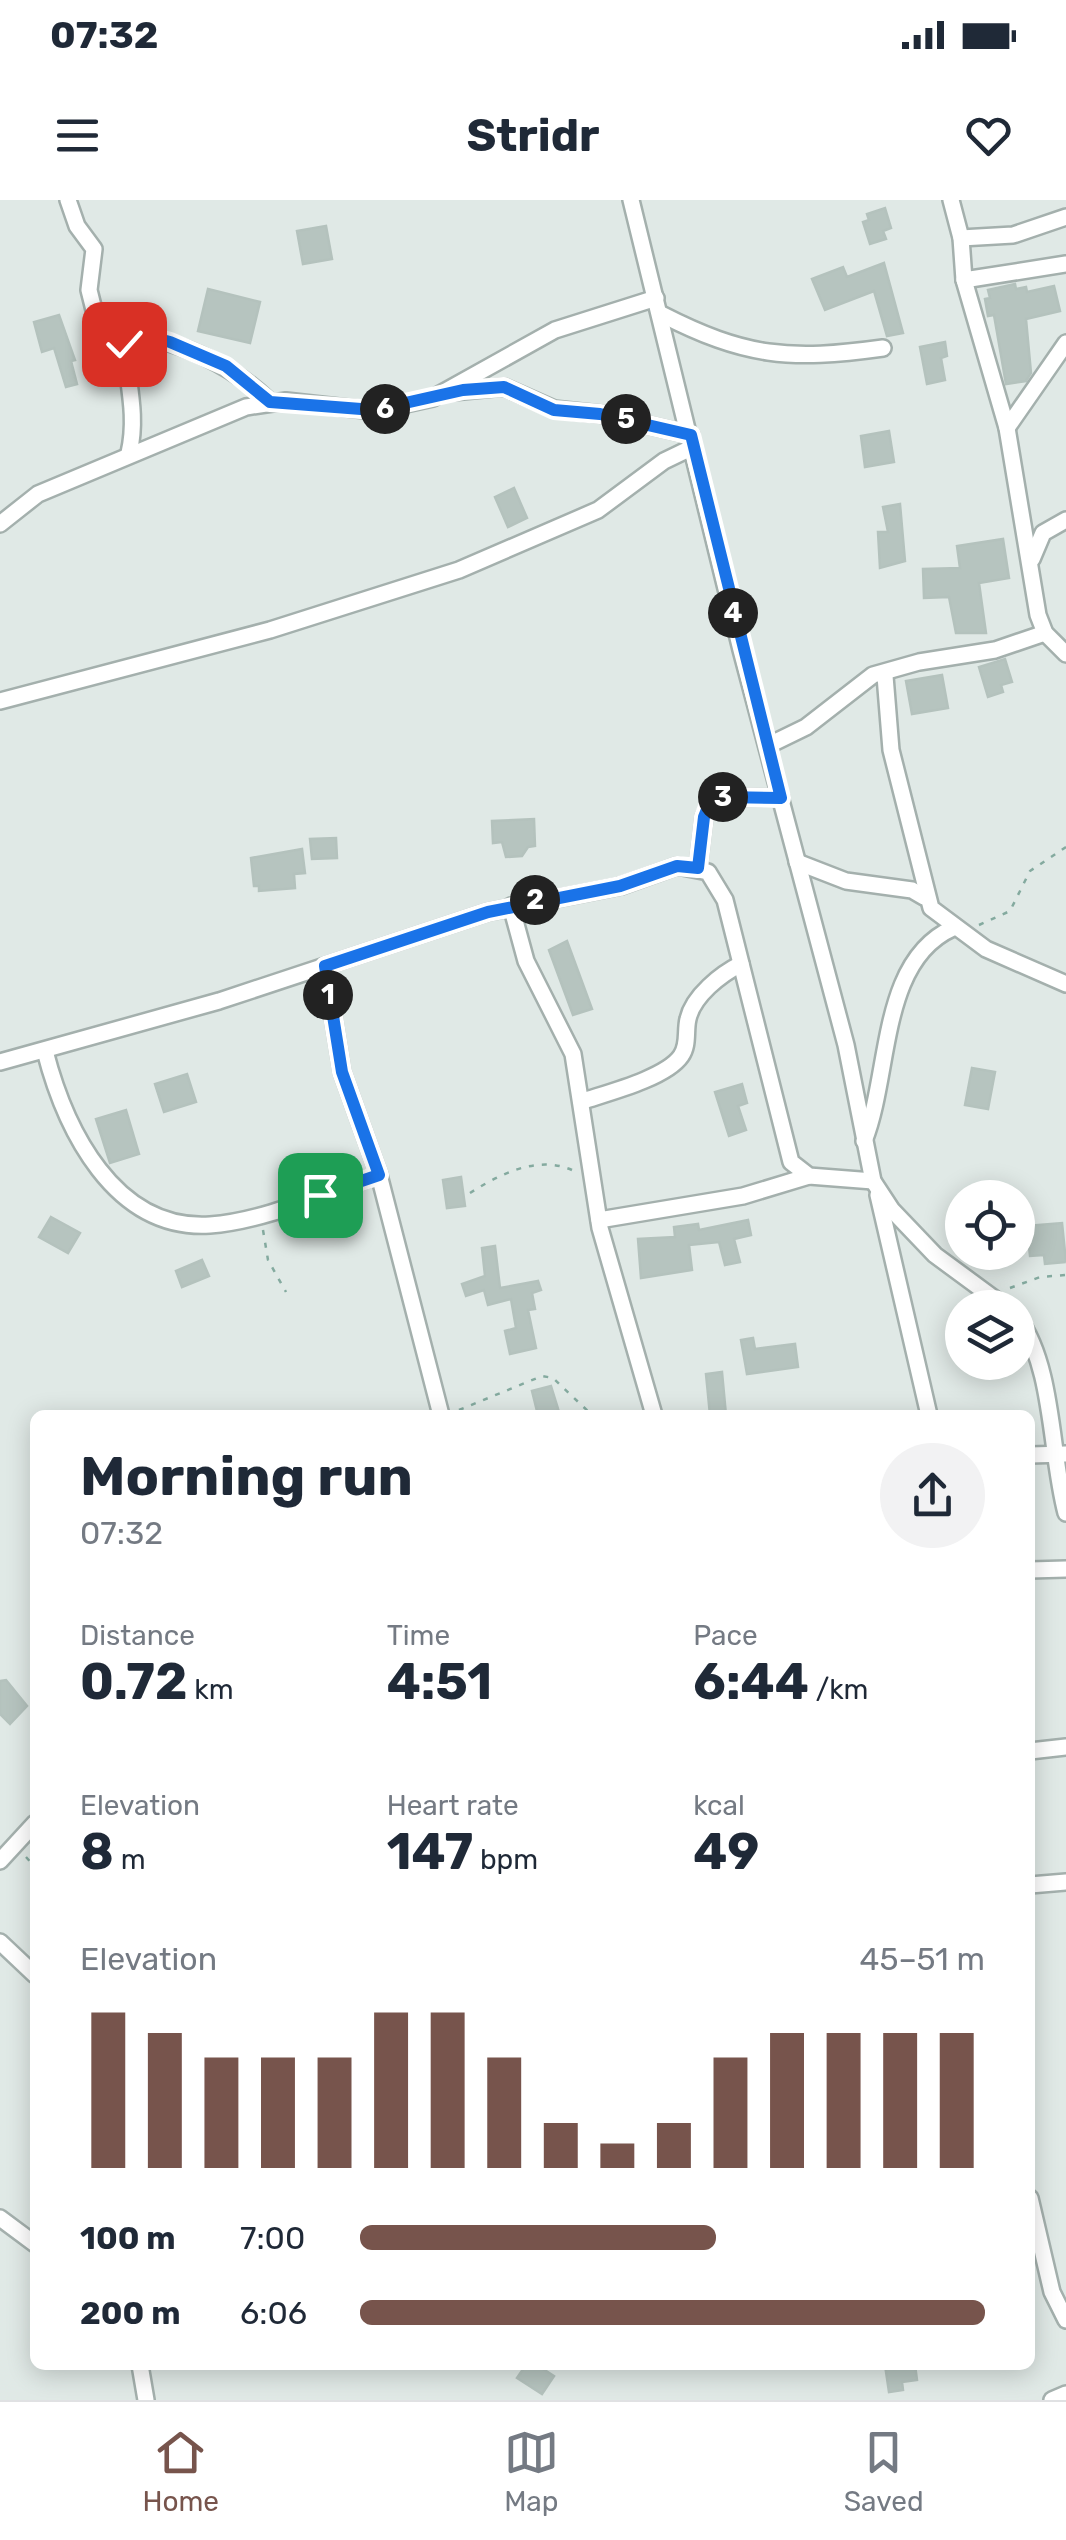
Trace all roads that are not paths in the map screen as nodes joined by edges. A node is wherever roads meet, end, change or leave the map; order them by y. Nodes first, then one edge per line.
1 (68, 200) edge
2 (631, 200) edge
3 (951, 200) edge
4 (1066, 217) edge
5 (961, 238) junction
6 (1066, 264) edge
7 (964, 280) junction
8 (659, 306) junction
9 (124, 330) junction
10 (1066, 343) edge
11 (883, 348) dead end
12 (445, 394) junction
13 (270, 402) junction
14 (1007, 428) junction
15 (692, 441) junction
16 (129, 453) junction
17 (1066, 520) edge
18 (0, 524) edge
19 (1030, 565) junction
20 (1045, 633) junction
21 (1066, 654) edge
22 (884, 676) junction
23 (0, 701) edge
24 (767, 746) junction
25 (781, 798) junction
26 (798, 862) junction
27 (698, 868) junction
28 (924, 897) junction
29 (510, 906) junction
30 (958, 932) junction
31 (740, 964) junction
32 (325, 966) junction
33 (1066, 984) edge
34 (45, 1051) junction
35 (0, 1062) edge
36 (583, 1101) junction
37 (864, 1141) junction
38 (379, 1175) junction
39 (808, 1176) junction
40 (876, 1187) junction
41 (599, 1220) junction
42 (983, 1290) edge
43 (1035, 1350) edge
44 (440, 1410) edge
45 (653, 1410) edge
46 (928, 1410) edge
47 (1060, 1454) edge
48 (1035, 1455) edge
49 (1066, 1513) edge
50 (1066, 1569) edge
51 (1035, 1570) edge
52 (1066, 1747) edge
53 (1035, 1750) edge
54 (30, 1828) edge
55 (0, 1860) edge
56 (1066, 1882) edge
57 (1035, 1885) edge
58 (0, 1942) edge
59 (30, 1969) edge
60 (0, 2218) edge
61 (1035, 2219) edge
62 (30, 2240) edge
63 (1066, 2320) edge
64 (141, 2370) edge
65 (1066, 2394) edge
66 (146, 2400) edge
67 (1052, 2400) edge

1 - 9 street
2 - 8 street
3 - 5 street
4 - 5 street
5 - 7 street
6 - 7 street
7 - 14 street
8 - 11 street
8 - 12 street
8 - 15 street
9 - 13 street
9 - 16 street
10 - 14 street
12 - 13 street
12 - 15 street
13 - 16 street
14 - 19 street
15 - 23 street
15 - 24 street
16 - 18 street
17 - 19 street
19 - 20 street
20 - 21 street
20 - 22 street
22 - 24 street
22 - 28 street
24 - 25 street
25 - 26 street
25 - 27 street
26 - 28 street
26 - 37 street
27 - 29 street
27 - 31 street
28 - 30 street
29 - 32 street
29 - 36 street
30 - 33 street
30 - 37 street
31 - 36 street
31 - 39 street
32 - 34 street
32 - 38 street
34 - 35 street
34 - 38 street
36 - 41 street
37 - 40 street
38 - 44 street
39 - 40 street
39 - 41 street
40 - 42 street
40 - 46 street
41 - 45 street
43 - 47 street
47 - 48 street
47 - 49 street
50 - 51 street
52 - 53 street
54 - 55 street
56 - 57 street
58 - 59 street
60 - 62 street
61 - 63 street
64 - 66 street
65 - 67 street

